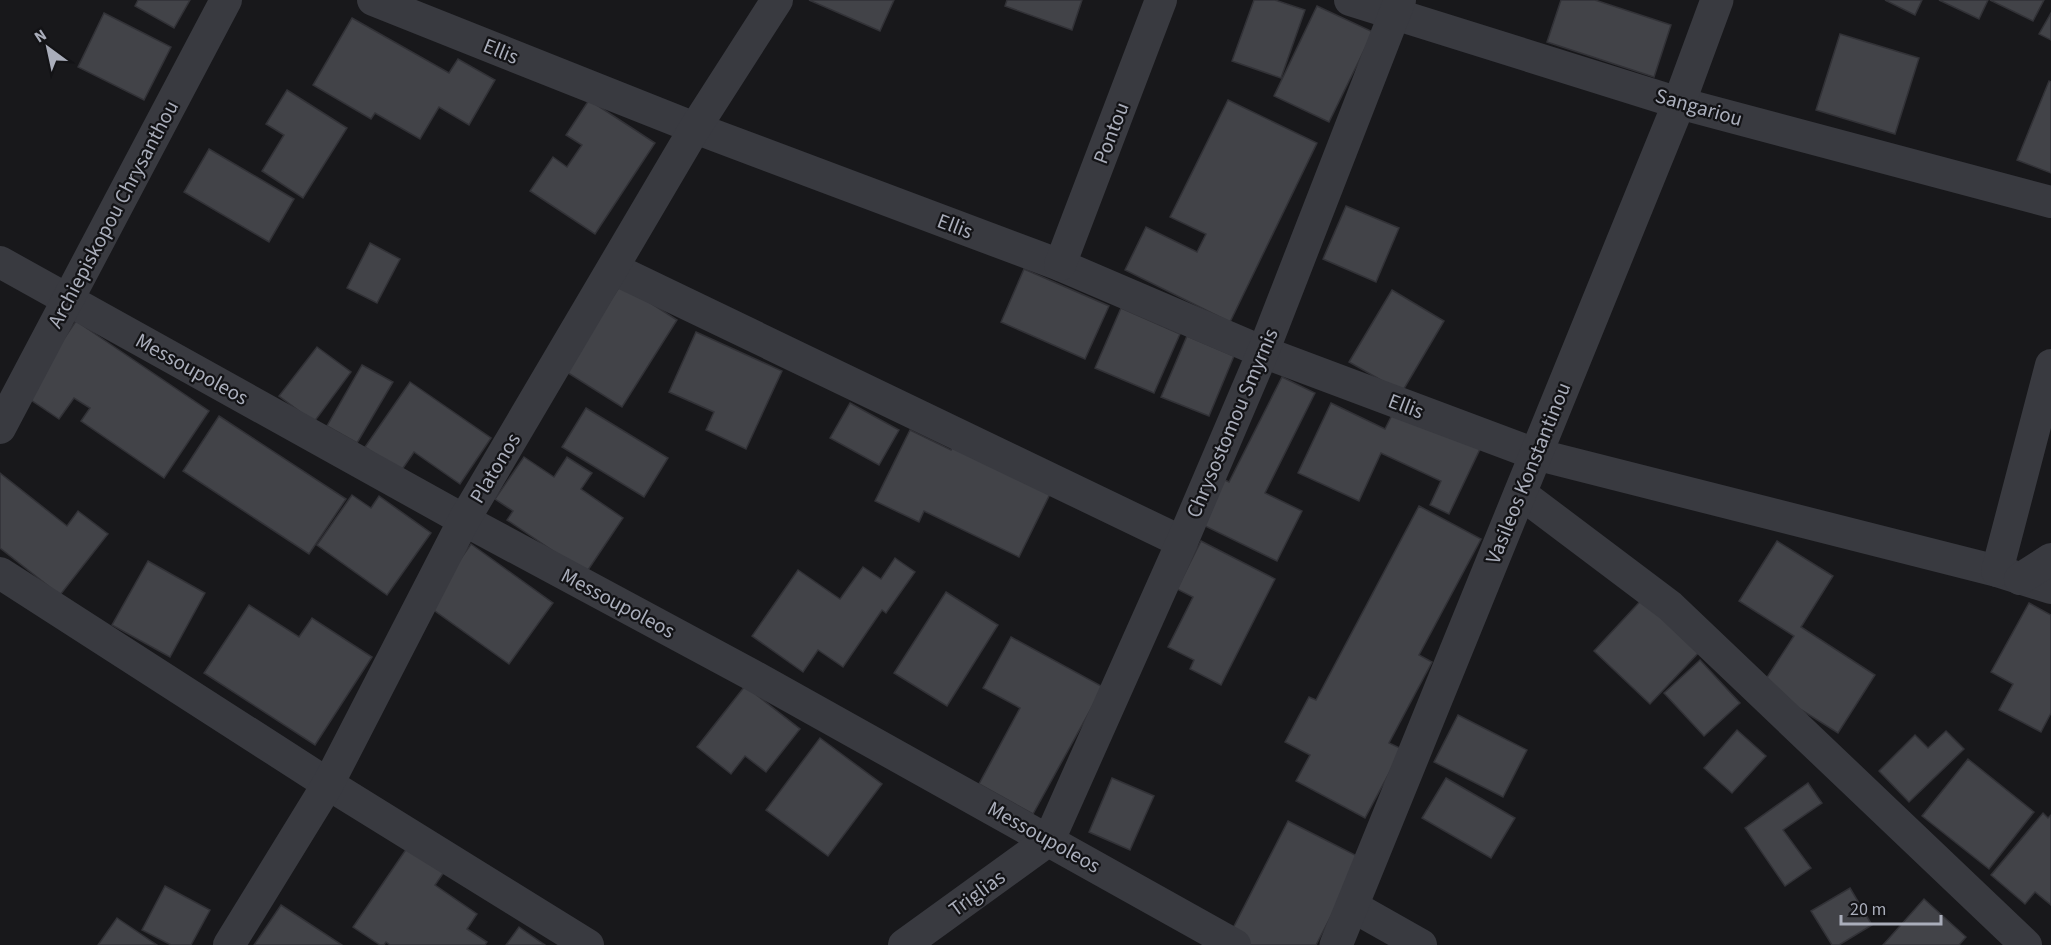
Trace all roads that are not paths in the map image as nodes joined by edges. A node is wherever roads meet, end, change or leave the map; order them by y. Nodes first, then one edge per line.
1 (226, 0) edge
2 (373, 0) edge
3 (777, 0) edge
4 (1161, 0) edge
5 (1350, 0) edge
6 (1717, 0) edge
7 (1397, 6) edge
8 (1678, 102) junction
9 (695, 128) junction
10 (2051, 202) edge
11 (0, 262) edge
12 (1060, 265) junction
13 (614, 269) junction
14 (69, 299) junction
15 (1263, 352) junction
16 (2051, 365) edge
17 (0, 428) edge
18 (1535, 454) junction
19 (1520, 493) junction
20 (464, 520) junction
21 (1182, 542) junction
22 (2051, 559) edge
23 (0, 573) edge
24 (2009, 575) junction
25 (2051, 588) edge
26 (328, 784) junction
27 (1049, 840) junction
28 (1352, 906) junction
29 (229, 945) edge
30 (588, 945) edge
31 (904, 945) edge
32 (1235, 945) edge
33 (1336, 945) edge
34 (1420, 945) edge
35 (2026, 945) edge

1 - 14 street, Archiepiskopou Chrysanthou
2 - 9 street, Ellis
3 - 9 street, Platonos
4 - 12 street, Pontou
5 - 7 street, Sangariou
6 - 8 street, Vasileos Konstantinou
7 - 8 street, Sangariou
7 - 15 street, Chrysostomou Smyrnis
8 - 10 street, Sangariou
8 - 18 street, Vasileos Konstantinou
9 - 12 street, Ellis
9 - 13 street, Platonos
11 - 14 street, Messoupoleos
12 - 15 street, Ellis
13 - 20 street, Platonos
13 - 21 street
14 - 17 street, Archiepiskopou Chrysanthou
14 - 20 street, Messoupoleos
15 - 18 street, Ellis
15 - 21 street, Chrysostomou Smyrnis
16 - 24 street
18 - 19 street, Vasileos Konstantinou
18 - 24 street, Ellis
19 - 28 street, Vasileos Konstantinou
19 - 35 street
20 - 26 street, Platonos
20 - 27 street, Messoupoleos
21 - 27 street, Chrysostomou Smyrnis
22 - 24 street
23 - 26 street
24 - 25 street, Ellis
26 - 29 street, Platonos
26 - 30 street
27 - 31 street, Triglias
27 - 32 street, Messoupoleos
28 - 33 street, Vasileos Konstantinou
28 - 34 street

